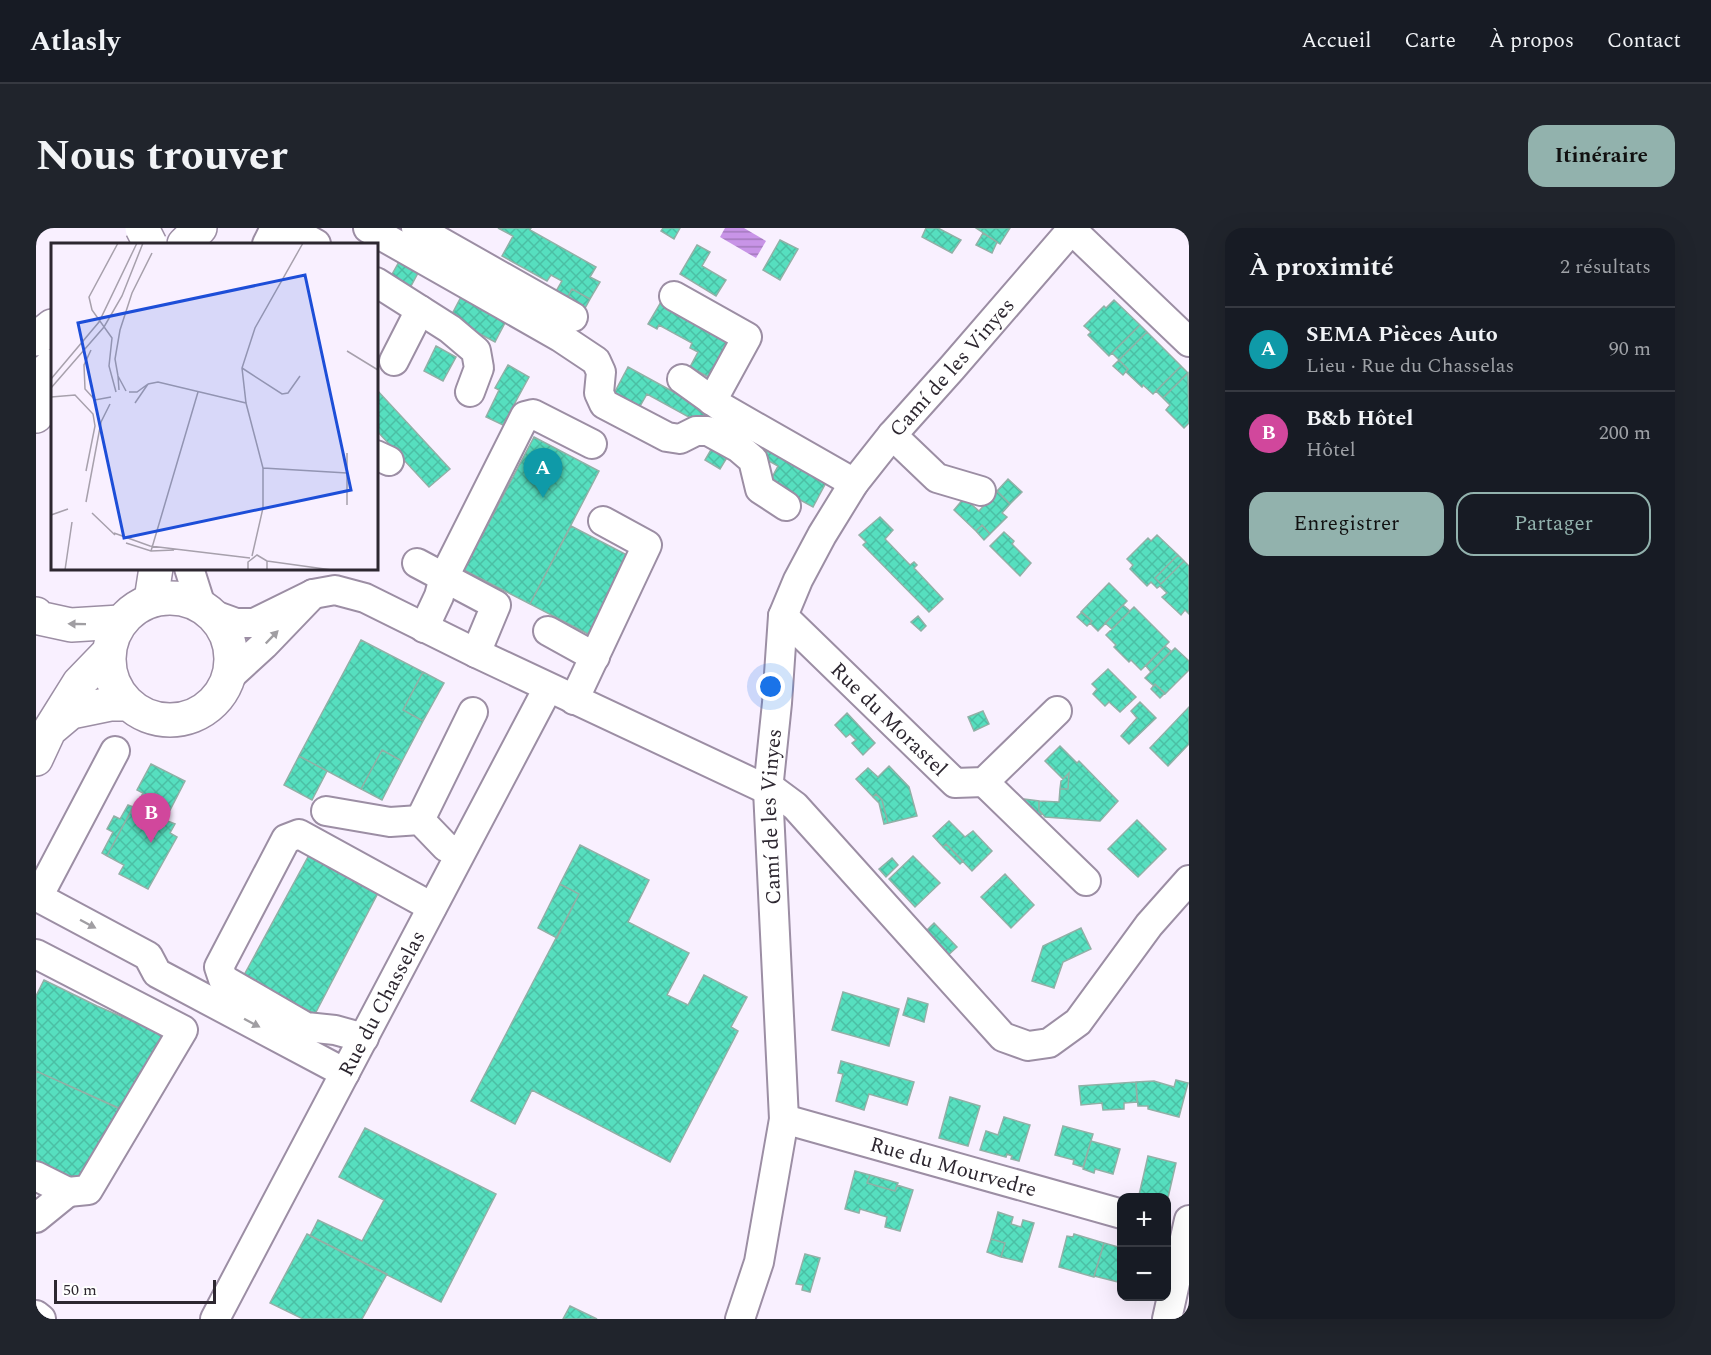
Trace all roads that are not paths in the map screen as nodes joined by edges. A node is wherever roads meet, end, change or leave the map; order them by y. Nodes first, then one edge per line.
1 (142, 228) edge
2 (158, 228) edge
3 (200, 228) edge
4 (209, 228) edge
5 (275, 228) edge
6 (288, 228) edge
7 (368, 228) edge
8 (416, 228) edge
9 (1072, 229) edge
10 (452, 237) edge
11 (143, 243) edge
12 (150, 243) edge
13 (185, 243) edge
14 (196, 243) edge
15 (268, 243) edge
16 (314, 243) edge
17 (378, 283) edge
18 (674, 296) dead end
19 (420, 310) junction
20 (573, 317) dead end
21 (51, 327) edge
22 (36, 339) edge
23 (1189, 342) edge
24 (394, 362) dead end
25 (51, 367) edge
26 (36, 379) edge
27 (682, 379) dead end
28 (470, 392) dead end
29 (51, 397) edge
30 (712, 401) junction
31 (36, 416) edge
32 (892, 435) junction
33 (592, 444) dead end
34 (854, 483) junction
35 (981, 491) dead end
36 (786, 506) dead end
37 (603, 521) dead end
38 (417, 562) dead end
39 (190, 570) edge
40 (444, 577) junction
41 (161, 584) edge
42 (313, 594) junction
43 (207, 610) junction
44 (36, 614) edge
45 (783, 616) junction
46 (120, 622) junction
47 (424, 628) junction
48 (548, 631) dead end
49 (108, 653) junction
50 (476, 653) junction
51 (595, 657) junction
52 (229, 677) junction
53 (548, 688) junction
54 (574, 700) junction
55 (128, 704) junction
56 (1057, 711) dead end
57 (473, 712) dead end
58 (43, 745) edge
59 (115, 751) dead end
60 (984, 782) junction
61 (768, 788) junction
62 (326, 811) dead end
63 (420, 820) junction
64 (460, 852) junction
65 (1086, 880) dead end
66 (1189, 880) edge
67 (37, 897) edge
68 (432, 907) junction
69 (36, 954) edge
70 (364, 1038) junction
71 (345, 1072) junction
72 (784, 1119) junction
73 (36, 1176) edge
74 (68, 1192) junction
75 (1117, 1213) edge
76 (36, 1218) edge
77 (1181, 1226) edge
78 (36, 1315) edge
79 (41, 1319) edge
80 (215, 1319) edge
81 (740, 1319) edge
82 (1167, 1319) edge

1 - 12 main road, bridge
2 - 11 main road
3 - 13 main road
4 - 14 main road
5 - 15 street
6 - 16 street
7 - 36 street
8 - 10 street
9 - 23 street
9 - 32 street, Camí de les Vinyes
10 - 20 street
17 - 19 street
18 - 30 street
19 - 24 street
19 - 28 street
21 - 22 main road
25 - 26 main road
27 - 30 street
29 - 31 main road
30 - 34 street
32 - 34 street, Camí de les Vinyes
32 - 35 street
33 - 40 street
34 - 45 street, Camí de les Vinyes
37 - 51 street
38 - 40 street
39 - 43 street
40 - 47 street
40 - 50 street
41 - 43 main road
41 - 46 main road
42 - 43 street
42 - 47 street
52 -> 42 street
43 - 52 main road
46 -> 44 main road
45 - 60 street, Rue du Morastel
45 - 61 street, Camí de les Vinyes
46 - 49 main road
47 - 50 street
48 - 51 street
49 - 55 main road
49 - 58 main road
50 - 53 street
51 - 54 street
52 - 55 main road
53 - 54 street
53 - 64 street, Rue du Chasselas
54 - 61 street
55 - 58 main road
56 - 60 street
57 - 63 street
59 - 67 street
60 - 65 street
61 - 66 street
61 - 72 street, Camí de les Vinyes
62 - 63 street
63 - 64 street
64 - 68 street, Rue du Chasselas
67 -> 71 street
68 - 70 street, Rue du Chasselas
68 - 70 street
69 - 74 street
70 - 71 street, Rue du Chasselas
71 - 80 street, Rue du Chasselas
72 - 75 street, Rue du Mourvedre
72 - 81 street, Camí de les Vinyes
73 - 74 street
74 - 76 street
77 - 82 street
78 - 79 street

